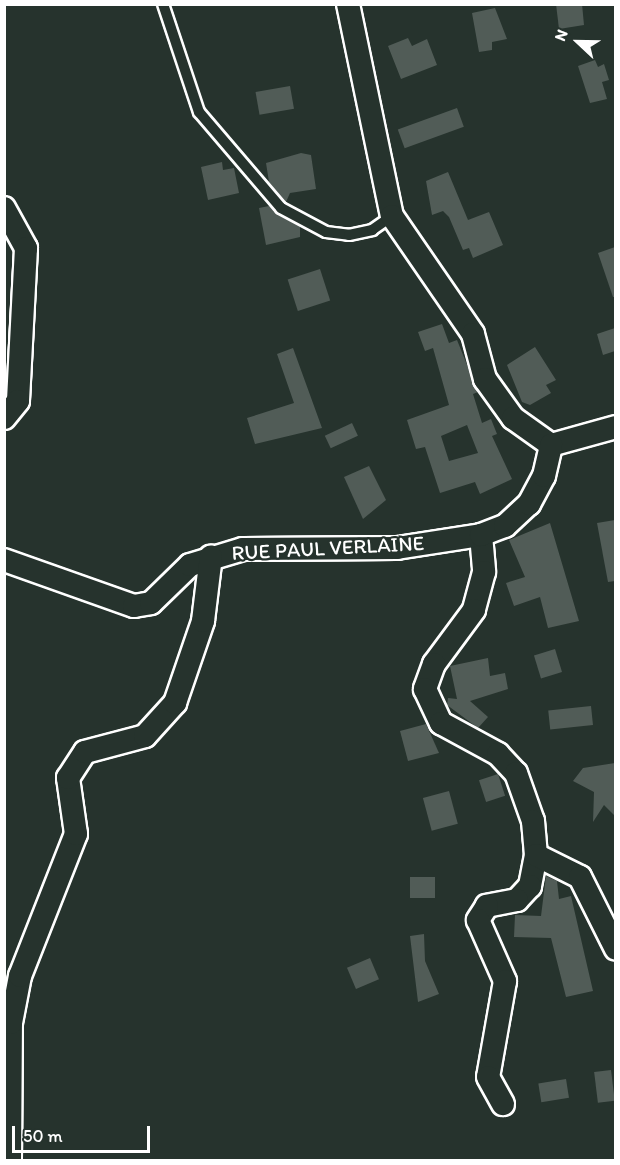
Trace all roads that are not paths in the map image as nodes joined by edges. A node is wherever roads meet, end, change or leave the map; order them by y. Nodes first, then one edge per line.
1 (163, 4) edge
2 (348, 4) edge
3 (4, 208) edge
4 (392, 216) junction
5 (4, 418) edge
6 (615, 427) edge
7 (551, 445) junction
8 (481, 535) junction
9 (211, 556) junction
10 (4, 560) edge
11 (536, 855) junction
12 (615, 949) edge
13 (503, 1104) dead end
14 (10, 1161) edge

1 - 4 lane
2 - 4 street
3 - 5 street
4 - 7 street
6 - 7 street
7 - 8 street, RUE PAUL VERLAINE
8 - 9 street, RUE PAUL VERLAINE
8 - 11 street
9 - 10 street, RUE PAUL VERLAINE
9 - 14 street
11 - 12 street
11 - 13 street

